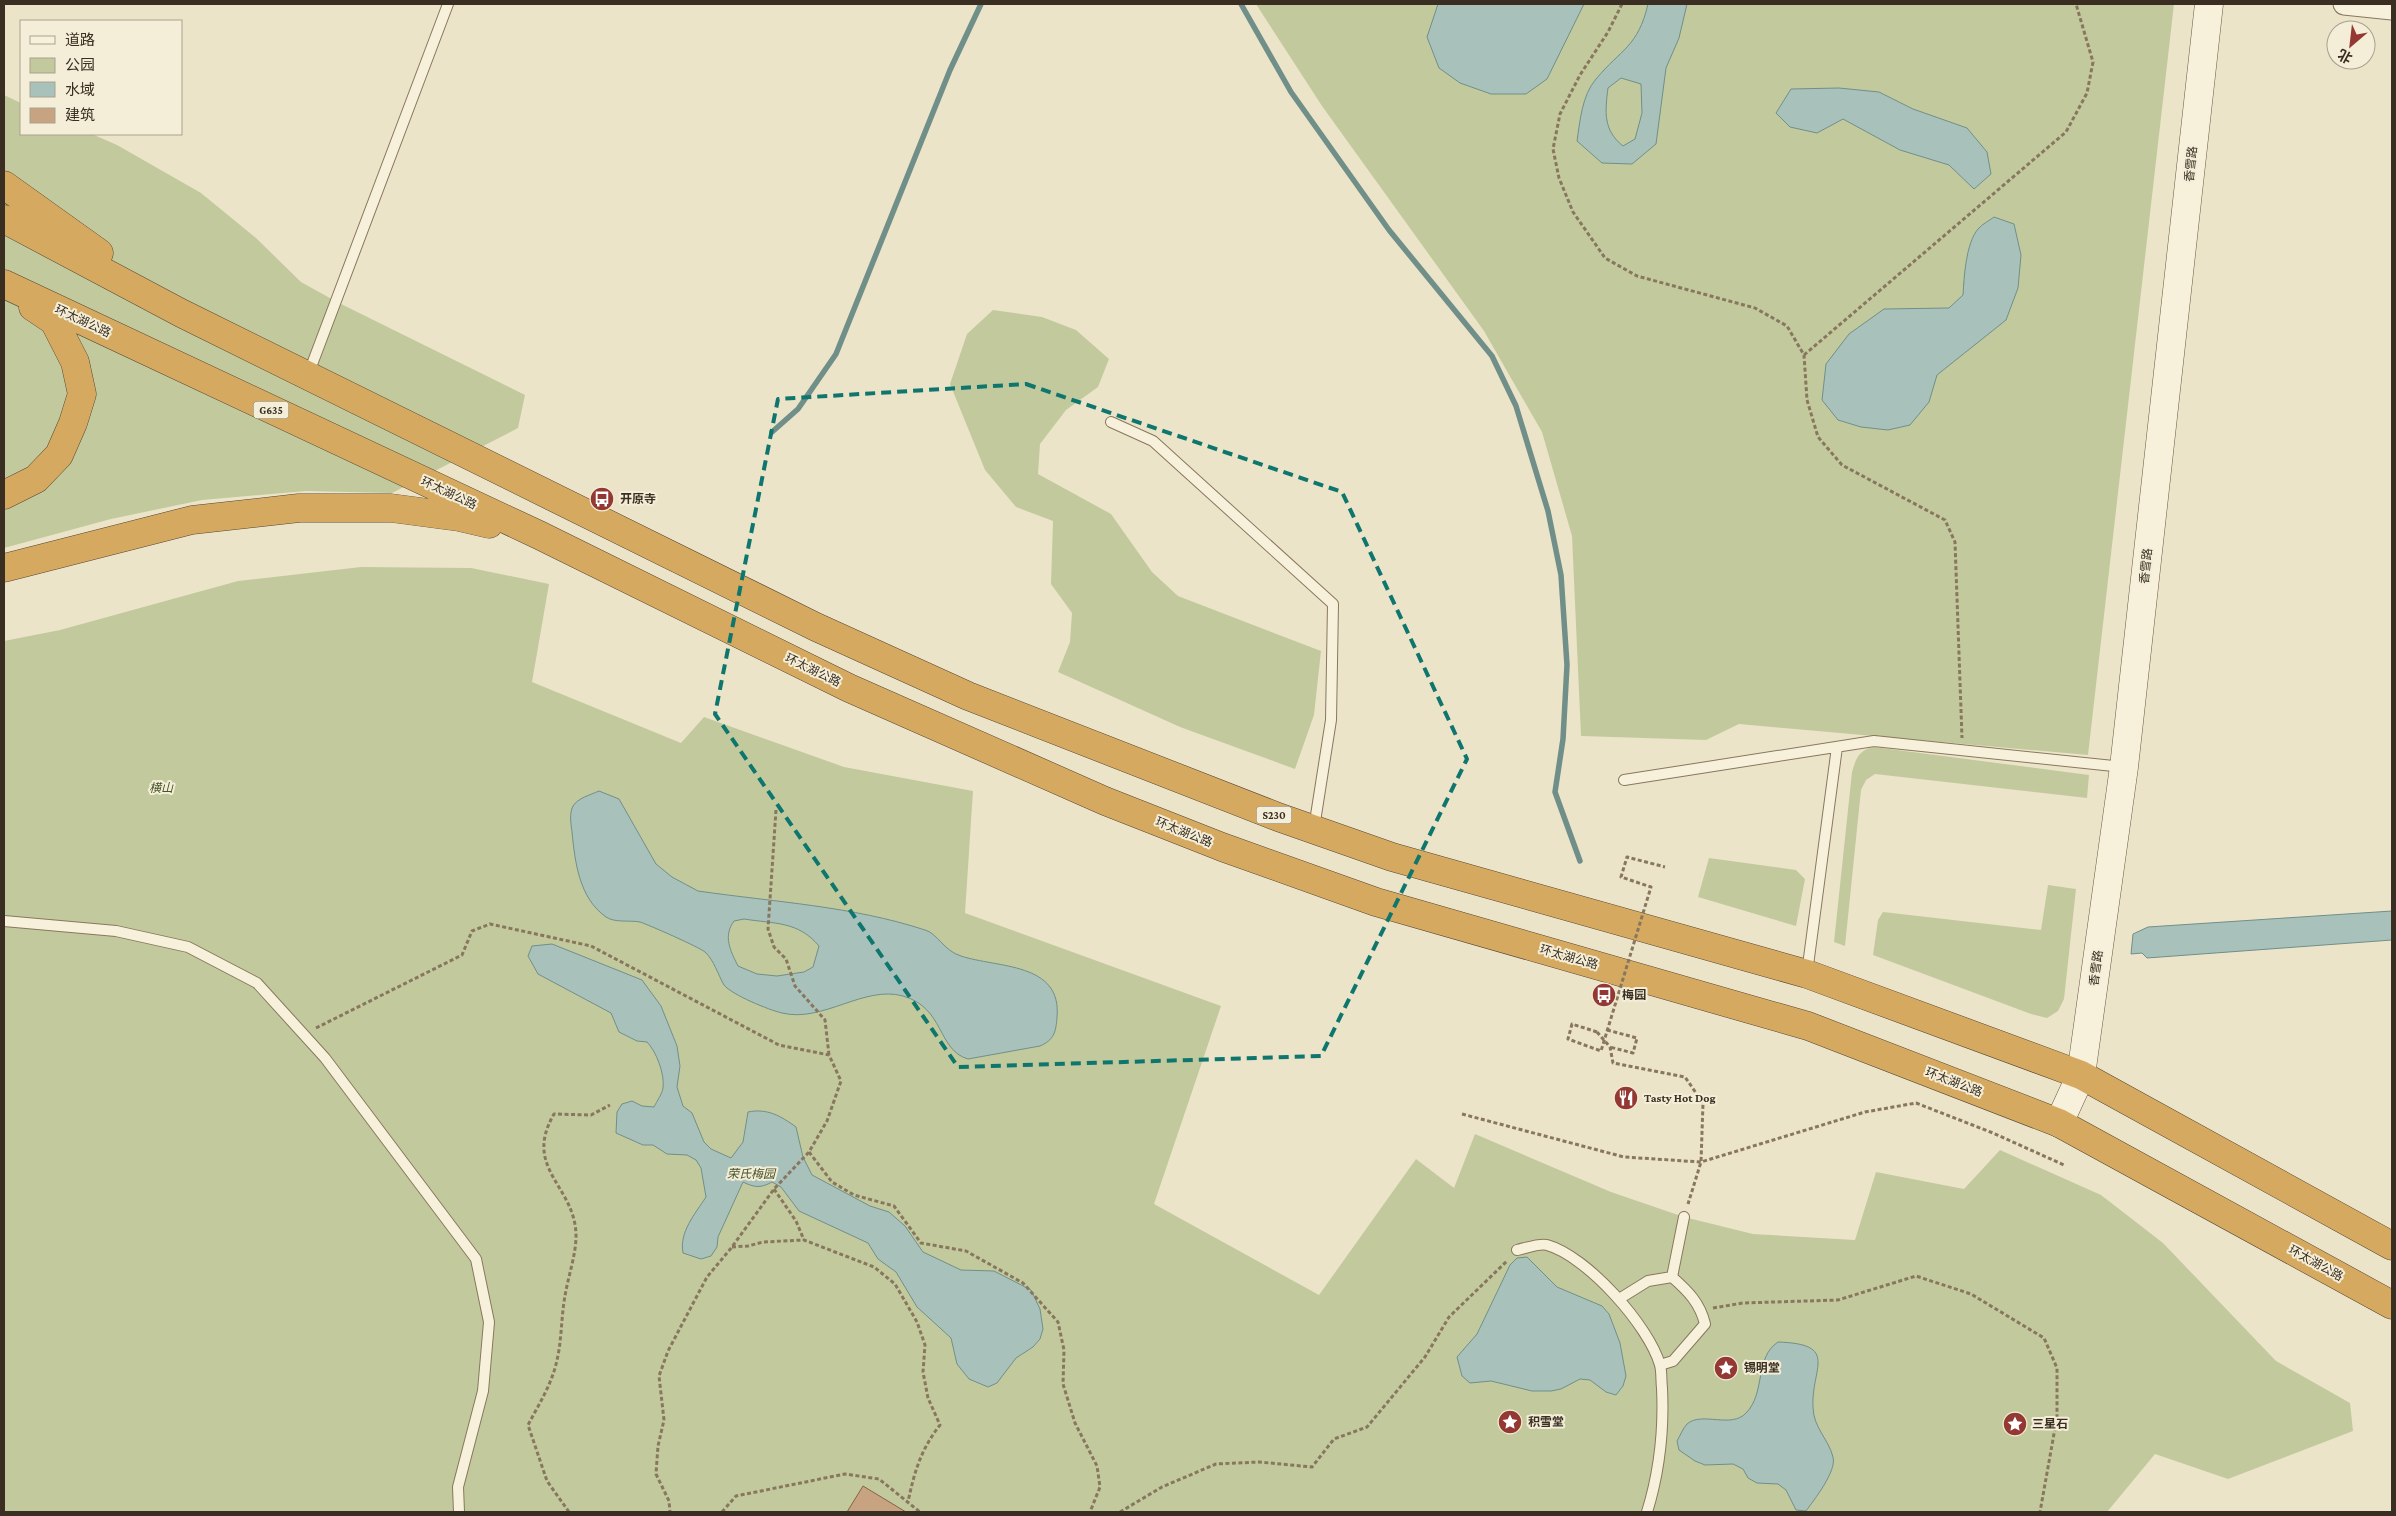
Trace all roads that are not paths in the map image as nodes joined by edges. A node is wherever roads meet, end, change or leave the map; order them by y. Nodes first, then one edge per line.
1 (448, 4) edge
2 (2209, 4) edge
3 (2344, 4) edge
4 (2392, 9) edge
5 (4, 185) edge
6 (4, 219) edge
7 (4, 284) edge
8 (4, 289) edge
9 (181, 313) junction
10 (308, 376) junction
11 (1111, 422) dead end
12 (4, 495) edge
13 (539, 535) junction
14 (4, 568) edge
15 (1837, 747) junction
16 (2124, 767) junction
17 (1624, 780) dead end
18 (1314, 830) junction
19 (4, 921) edge
20 (1807, 974) junction
21 (2081, 1076) junction
22 (2059, 1123) junction
23 (1684, 1217) road end
24 (2392, 1246) edge
25 (1517, 1250) road end
26 (1672, 1277) junction
27 (1619, 1299) junction
28 (2392, 1305) edge
29 (1660, 1365) junction
30 (459, 1512) edge
31 (1647, 1512) edge

1 - 10 lane
2 - 16 street, 香雪路
3 - 4 street
5 - 9 highway
6 - 9 highway
7 - 13 highway, 环太湖公路 / G635
8 - 12 highway
9 - 10 highway, S230
10 - 18 highway, S230
11 - 18 lane
13 - 14 highway
13 - 22 highway, 环太湖公路
15 - 16 lane
15 - 17 lane
15 - 20 lane
16 - 21 street, 香雪路
18 - 20 highway, S230
19 - 30 lane
20 - 21 highway, S230
21 - 22 street, 香雪路
21 - 24 highway, S230
22 - 28 highway, 环太湖公路
23 - 26 lane
25 - 27 lane
26 - 27 lane
26 - 29 lane
27 - 29 lane
29 - 31 lane

